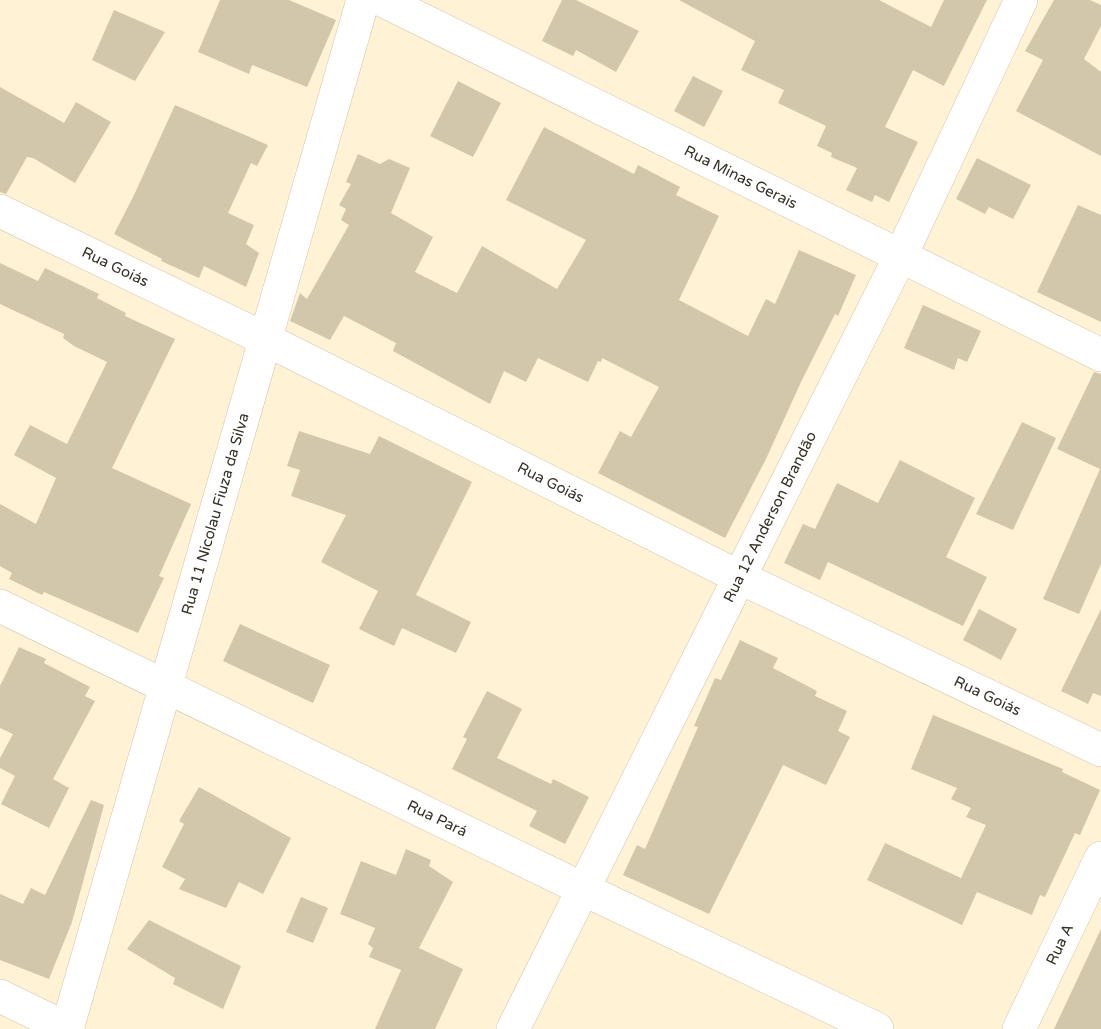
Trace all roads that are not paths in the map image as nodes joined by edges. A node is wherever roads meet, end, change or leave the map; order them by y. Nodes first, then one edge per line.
1 (363, 0) edge
2 (382, 0) edge
3 (1021, 0) edge
4 (0, 211) edge
5 (901, 255) junction
6 (265, 339) junction
7 (1101, 355) edge
8 (739, 577) junction
9 (0, 606) edge
10 (164, 685) junction
11 (1101, 750) edge
12 (1101, 858) edge
13 (585, 890) junction
14 (0, 996) edge
15 (67, 1029) edge
16 (513, 1029) edge
17 (877, 1029) edge
18 (1019, 1029) edge

1 - 6 street, Rua 11 Nicolau Fiuza da Silva
2 - 5 street, Rua Minas Gerais
3 - 5 street, Rua 12 Anderson Brandão
4 - 6 street, Rua Goiás
5 - 7 street, Rua Minas Gerais
5 - 8 street, Rua 12 Anderson Brandão
6 - 8 street, Rua Goiás
6 - 10 street, Rua 11 Nicolau Fiuza da Silva
8 - 11 street, Rua Goiás
8 - 13 street, Rua 12 Anderson Brandão
9 - 10 street, Rua Pará
10 - 13 street, Rua Pará
10 - 15 street, Rua 11 Nicolau Fiuza da Silva
12 - 18 street, Rua A
13 - 16 street, Rua 12 Anderson Brandão
13 - 17 street, Rua Pará
14 - 15 street

